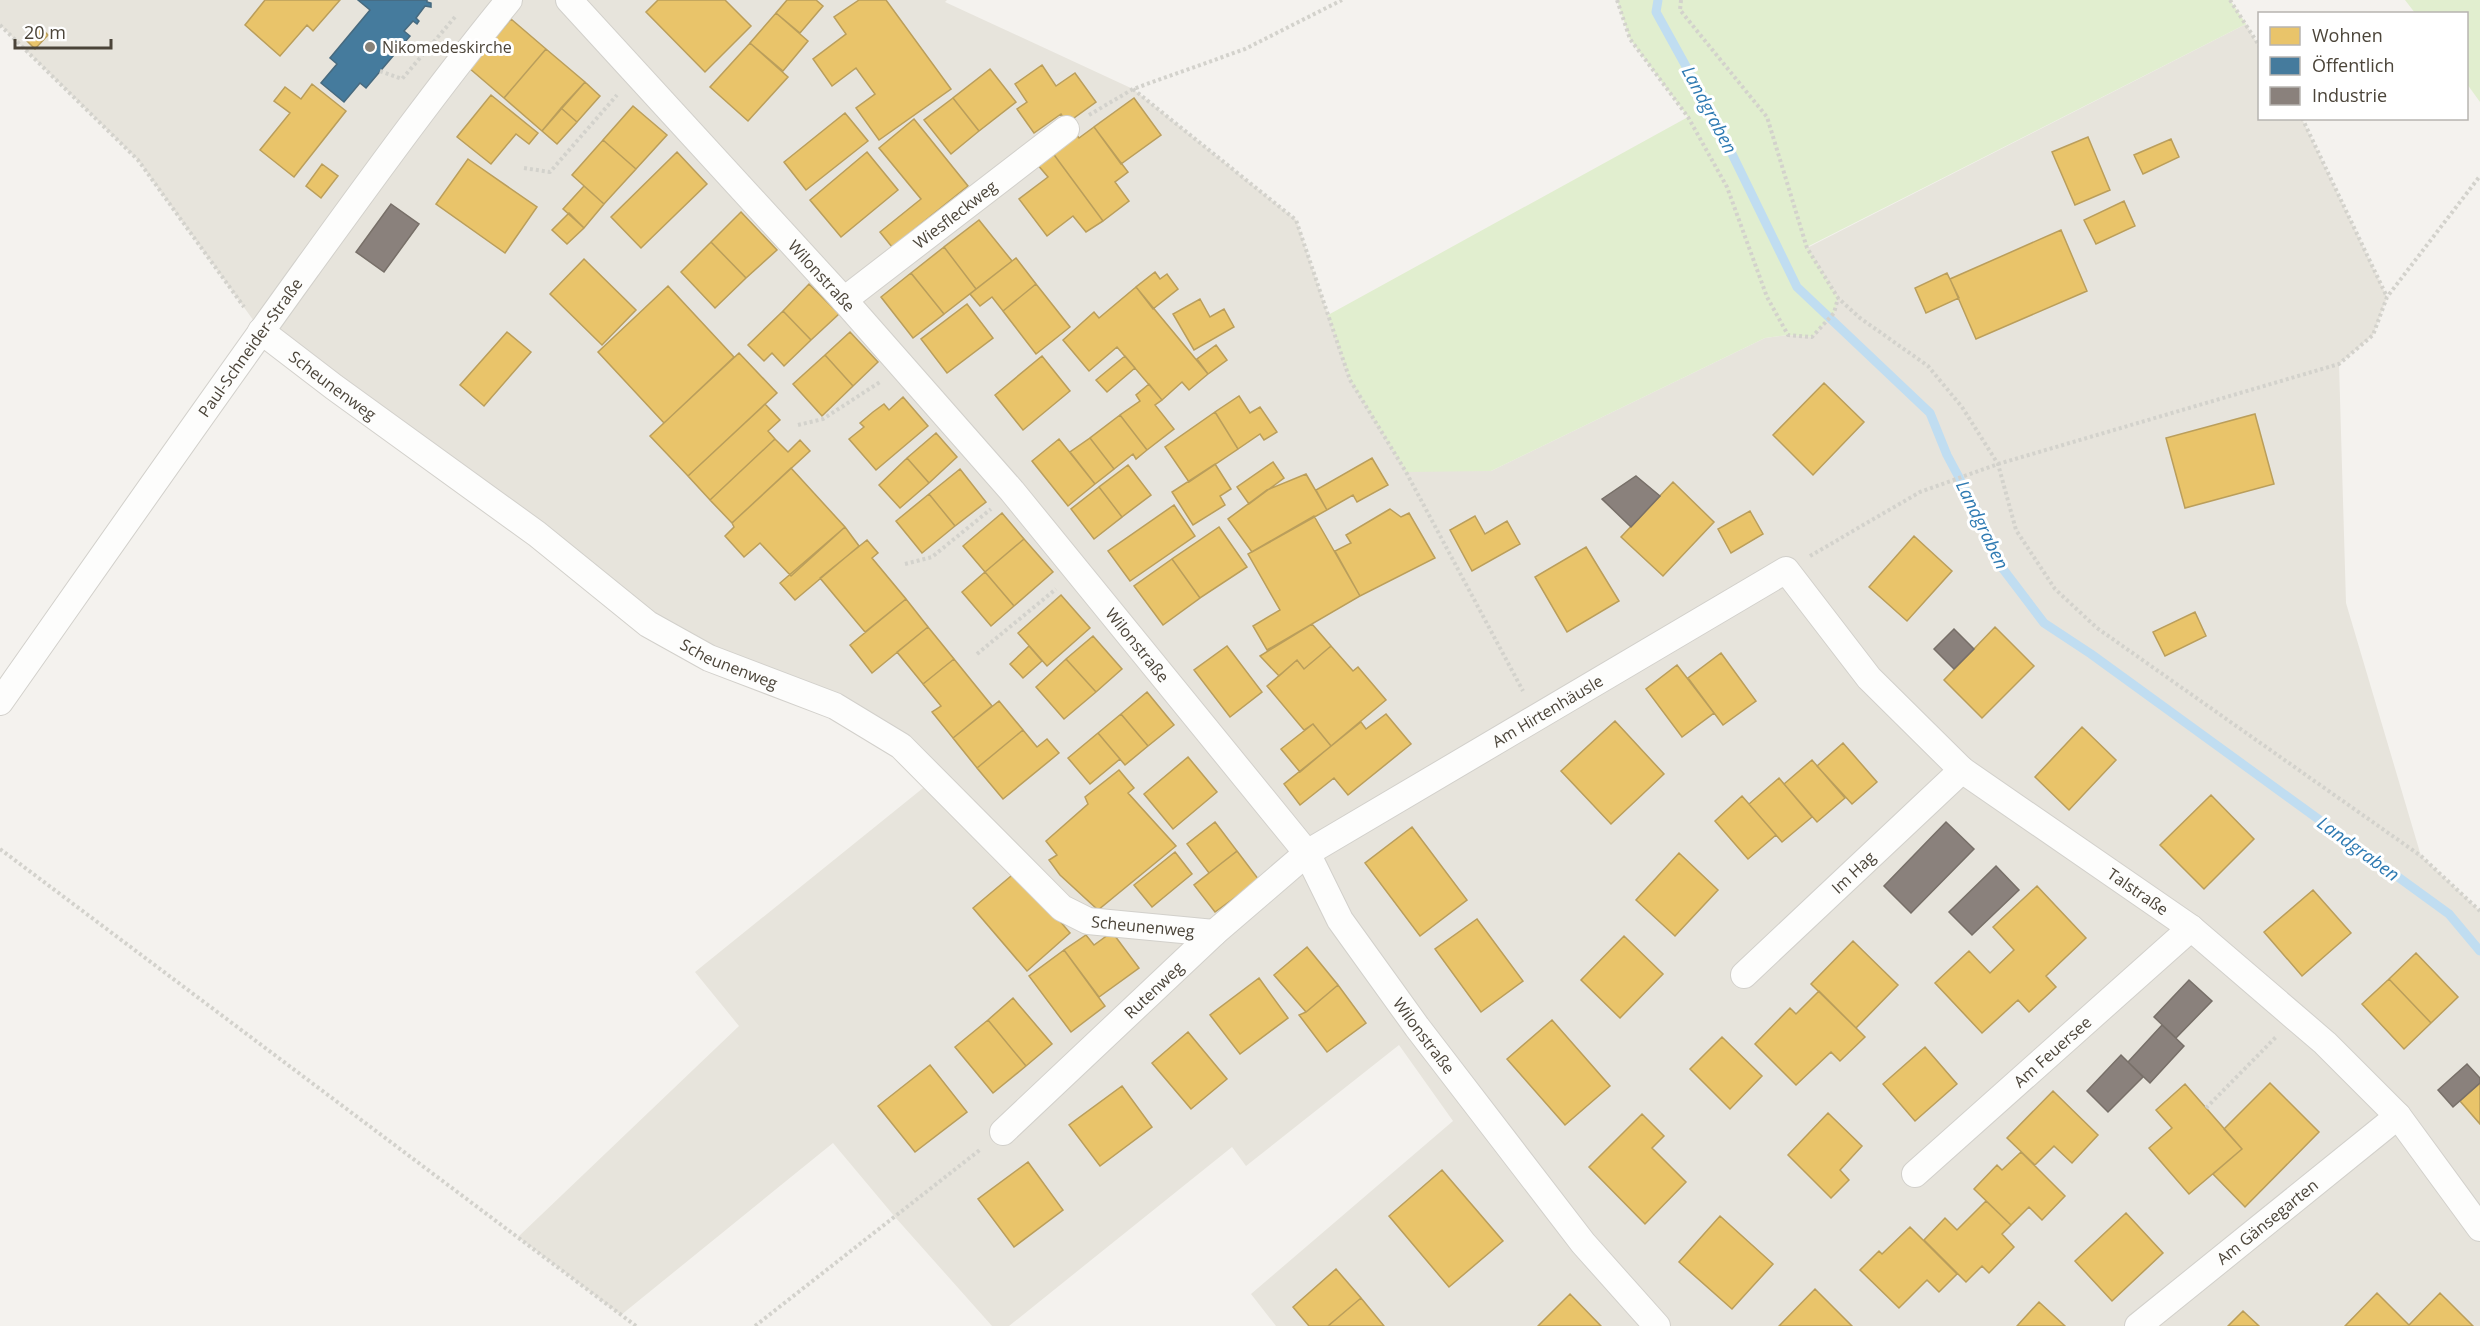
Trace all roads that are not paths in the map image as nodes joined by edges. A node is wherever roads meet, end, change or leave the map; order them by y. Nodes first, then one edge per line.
1 (510, 0) edge
2 (569, 0) edge
3 (1066, 129) road end
4 (844, 300) junction
5 (261, 331) junction
6 (1786, 570) joint
7 (0, 702) edge
8 (1962, 770) junction
9 (1307, 853) junction
10 (2191, 928) junction
11 (1214, 933) junction
12 (1744, 975) dead end
13 (2398, 1116) junction
14 (1003, 1132) road end
15 (1915, 1174) dead end
16 (2480, 1228) edge
17 (1657, 1326) edge
18 (2138, 1326) edge

1 - 5 street, Paul-Schneider-Straße
2 - 4 street, Wilonstraße
3 - 4 street, Wiesfleckweg
4 - 9 street, Wilonstraße
5 - 7 street, Paul-Schneider-Straße
5 - 11 street, Scheunenweg
6 - 8 street, Talstraße
6 - 9 street, Am Hirtenhäusle
8 - 10 street, Talstraße
8 - 12 street, Im Hag
9 - 11 street, Rutenweg
9 - 17 street, Wilonstraße
10 - 13 street, Talstraße
10 - 15 street, Am Feuersee
11 - 14 street, Rutenweg
13 - 16 street, Talstraße
13 - 18 street, Am Gänsegarten

